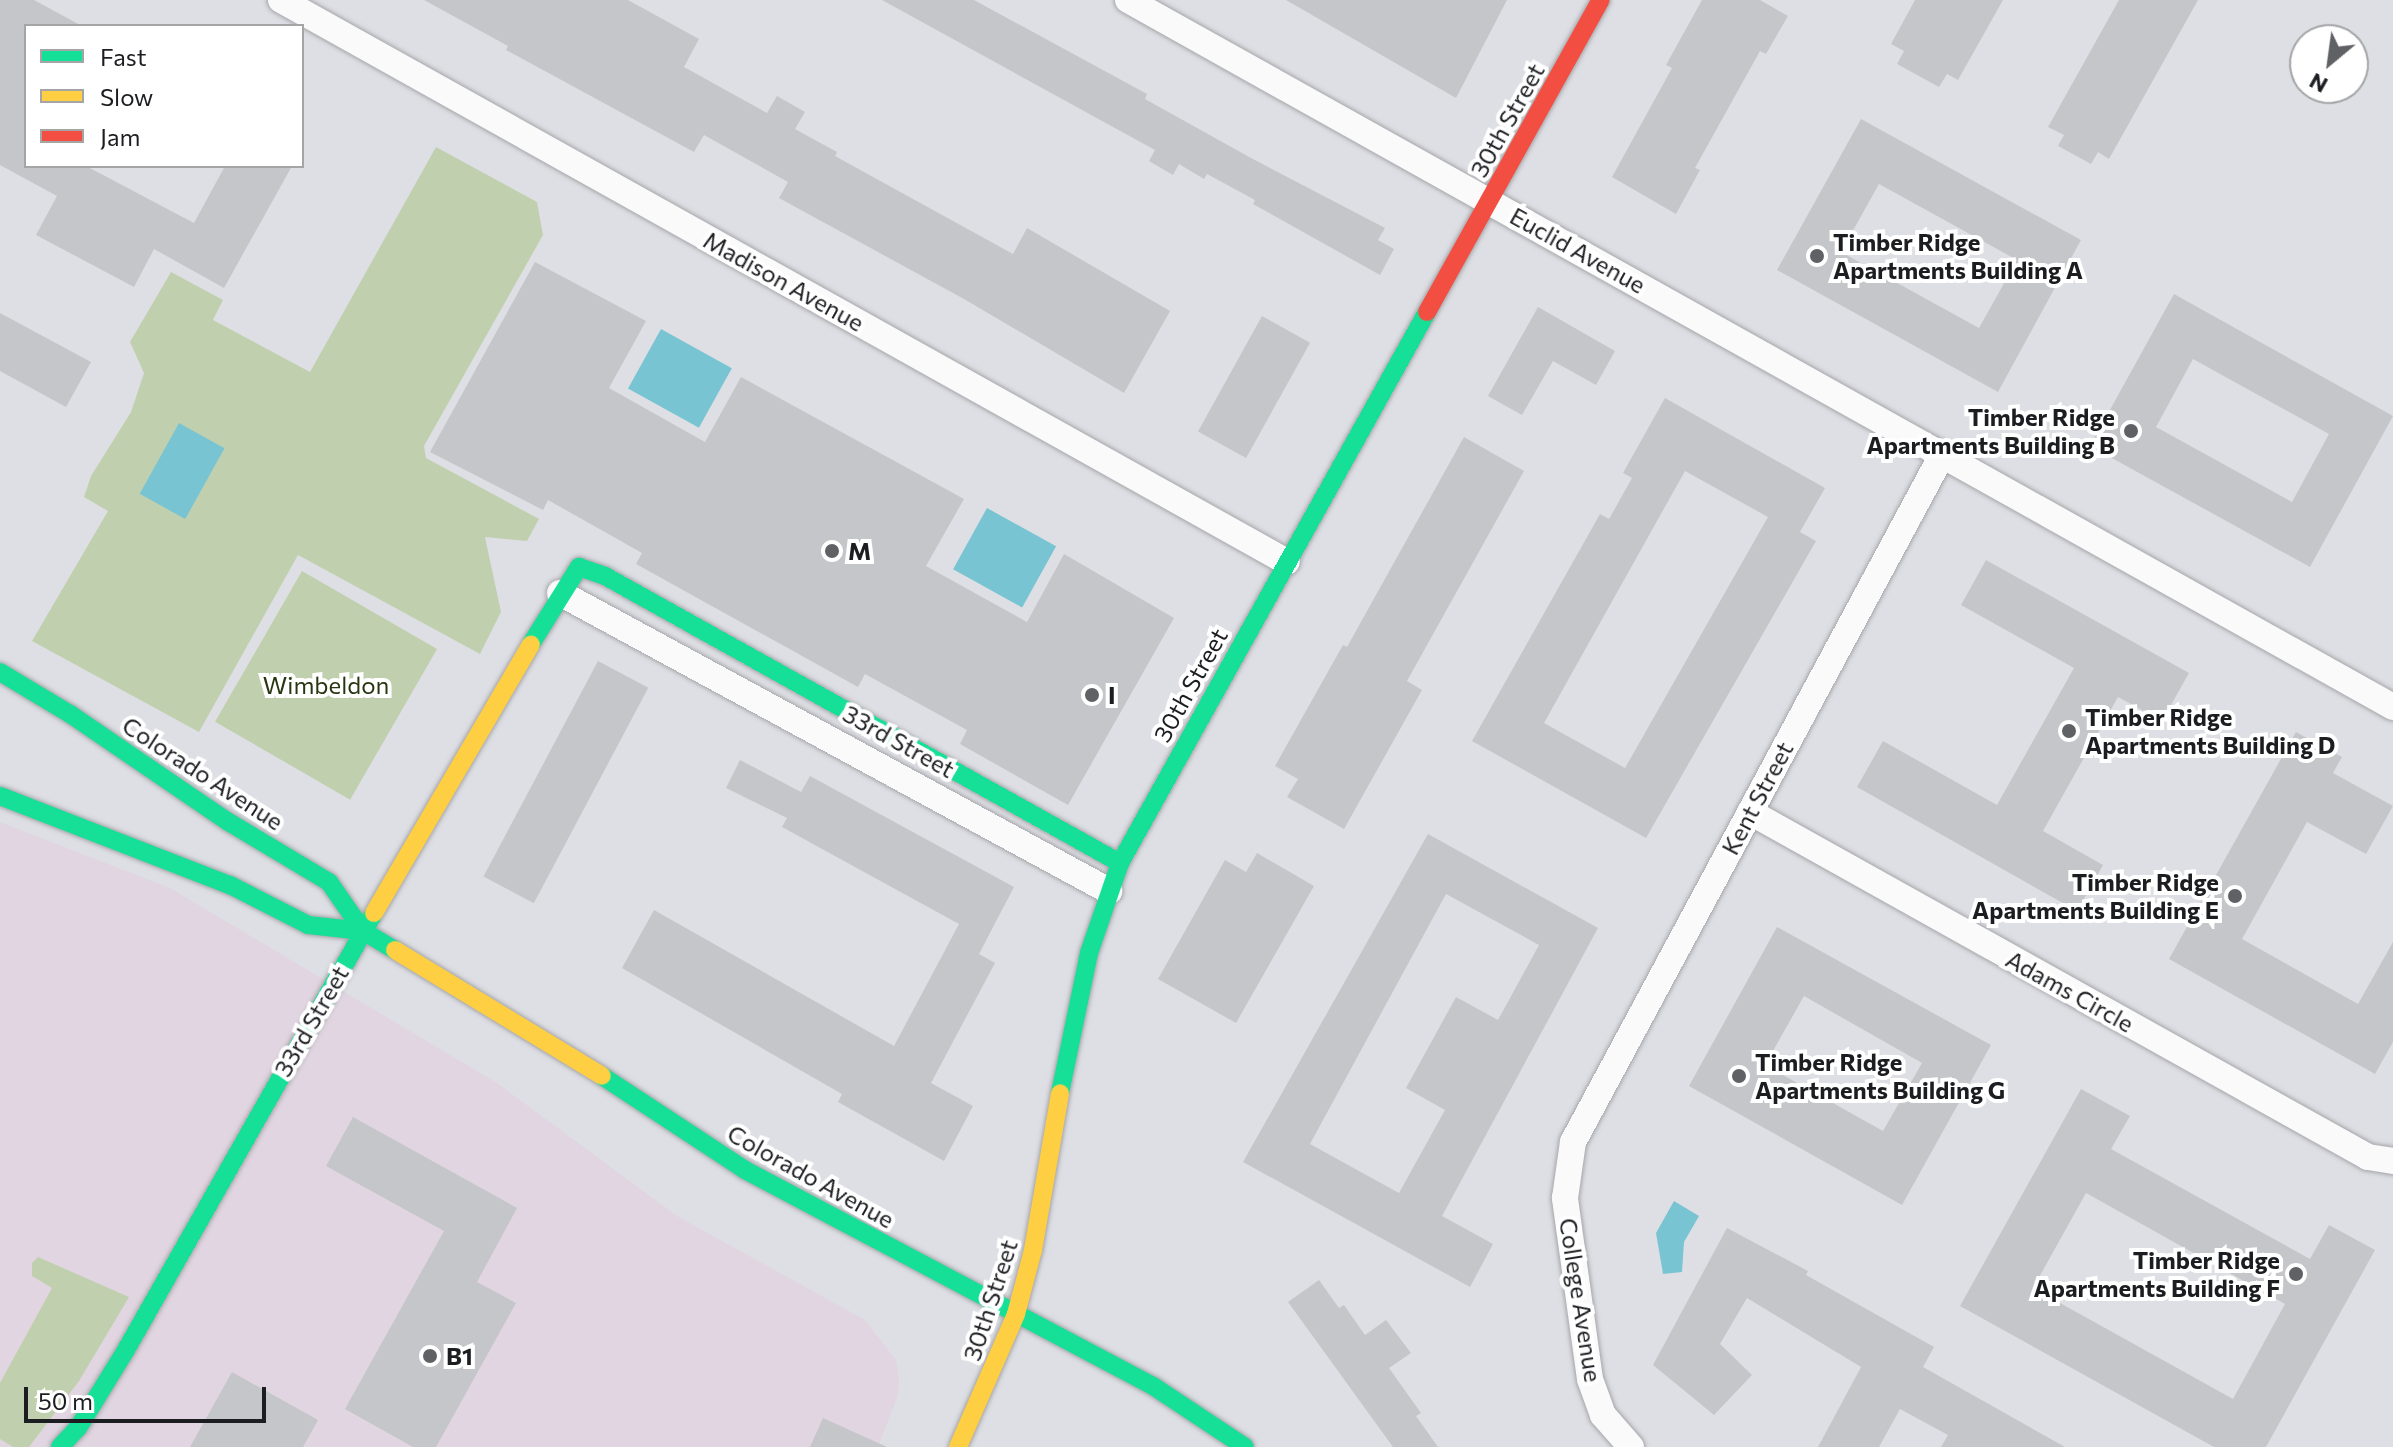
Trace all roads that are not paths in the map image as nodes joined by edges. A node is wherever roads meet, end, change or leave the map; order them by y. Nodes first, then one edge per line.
1 (281, 0) edge
2 (1128, 0) edge
3 (1601, 0) edge
4 (1489, 200) junction
5 (1942, 455) junction
6 (1287, 562) junction
7 (560, 593) junction
8 (0, 672) edge
9 (2393, 707) edge
10 (0, 796) edge
11 (1750, 812) junction
12 (1120, 863) junction
13 (1109, 891) junction
14 (363, 931) junction
15 (1573, 1142) joint
16 (2392, 1167) edge
17 (1016, 1314) junction
18 (60, 1447) edge
19 (958, 1447) edge
20 (1245, 1447) edge
21 (1631, 1447) edge

1 - 6 street, Madison Avenue
2 - 4 street, Euclid Avenue
3 - 4 main road, 30th Street
4 - 5 street, Euclid Avenue
4 - 6 main road, 30th Street
5 - 9 street
5 - 11 street, Kent Street
6 - 12 main road, 30th Street
7 - 12 main road, 33rd Street
7 - 13 street, 33rd Street
7 - 14 main road, 33rd Street
8 - 14 main road, Colorado Avenue
10 - 14 main road, Colorado Avenue
11 - 15 street, Kent Street
11 - 16 street, Adams Circle
12 - 13 main road, 30th Street
13 - 17 main road, 30th Street
14 - 17 main road, Colorado Avenue
14 - 18 main road, 33rd Street
15 - 21 street, College Avenue
17 - 19 main road, 30th Street
17 - 20 main road, Colorado Avenue

